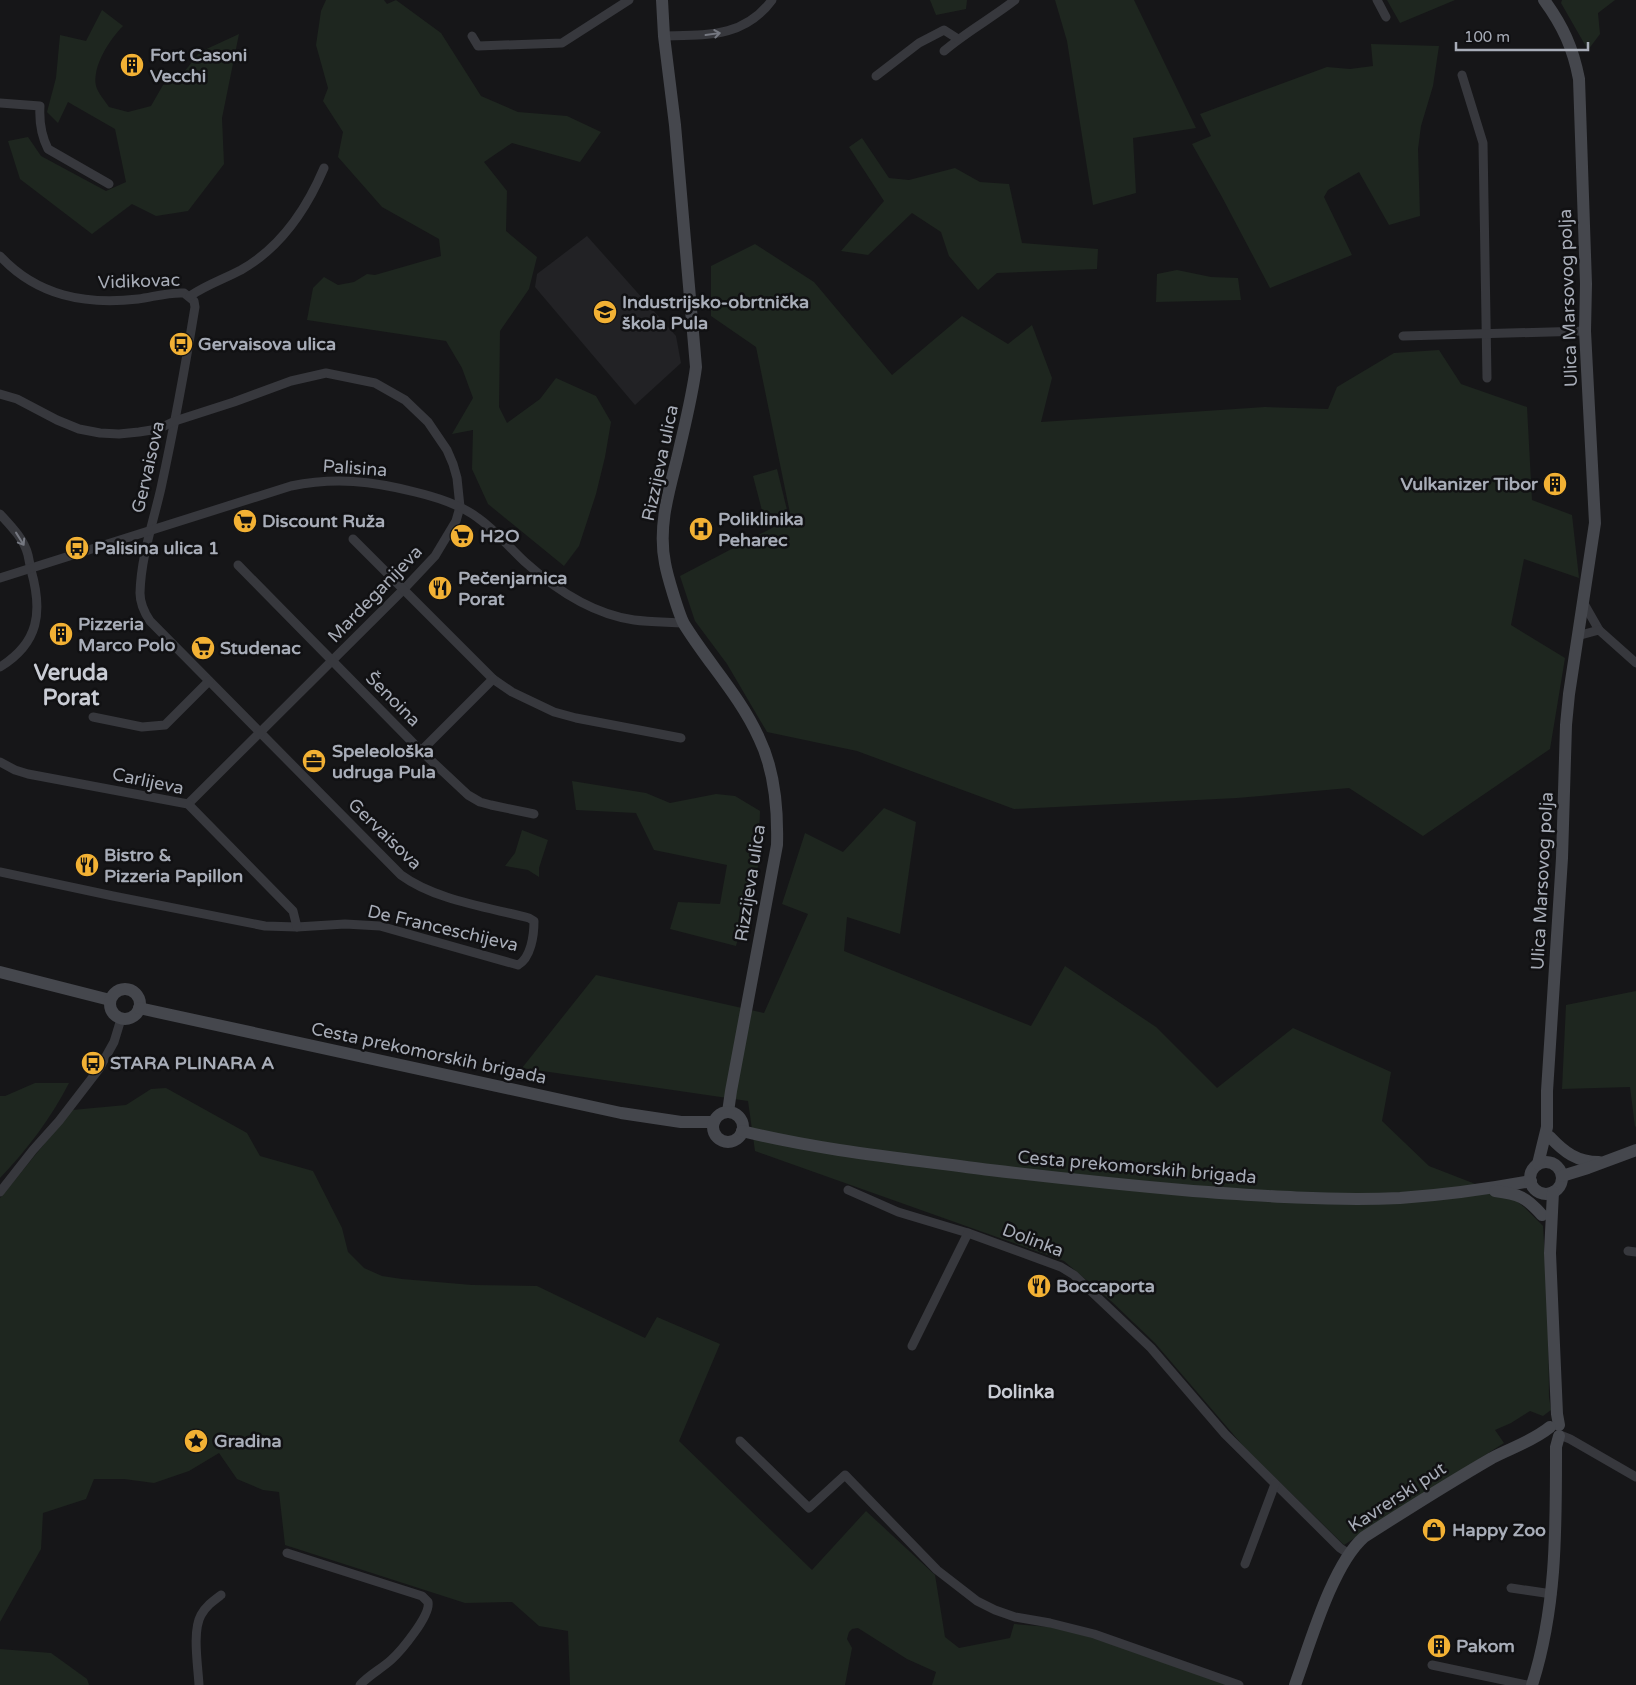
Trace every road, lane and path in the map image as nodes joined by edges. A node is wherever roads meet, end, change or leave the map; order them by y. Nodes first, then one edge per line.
1 (629, 0) edge
2 (662, 0) edge
3 (772, 0) edge
4 (1015, 0) edge
5 (1377, 0) edge
6 (1544, 0) edge
7 (1386, 17) dead end
8 (472, 36) dead end
9 (664, 36) junction
10 (958, 39) junction
11 (944, 51) dead end
12 (1462, 75) dead end
13 (876, 76) dead end
14 (0, 103) edge
15 (324, 168) dead end
16 (109, 184) dead end
17 (0, 256) edge
18 (190, 296) junction
19 (1585, 330) junction
20 (1485, 333) junction
21 (1403, 336) dead end
22 (1487, 378) dead end
23 (0, 394) edge
24 (176, 421) junction
25 (460, 507) junction
26 (0, 514) edge
27 (150, 530) junction
28 (353, 539) dead end
29 (238, 565) dead end
30 (30, 568) junction
31 (0, 578) edge
32 (403, 590) junction
33 (1583, 602) junction
34 (683, 623) junction
35 (1599, 630) junction
36 (1577, 636) junction
37 (332, 660) junction
38 (1636, 663) edge
39 (0, 667) edge
40 (493, 679) junction
41 (209, 681) junction
42 (93, 717) dead end
43 (260, 732) junction
44 (681, 738) dead end
45 (421, 751) junction
46 (0, 762) edge
47 (188, 804) junction
48 (534, 814) dead end
49 (0, 872) edge
50 (297, 928) junction
51 (523, 962) joint
52 (0, 972) edge
53 (110, 1000) junction
54 (139, 1008) junction
55 (121, 1018) junction
56 (728, 1112) junction
57 (714, 1122) junction
58 (742, 1130) junction
59 (1548, 1132) junction
60 (1636, 1150) edge
61 (1609, 1161) junction
62 (1538, 1164) junction
63 (1554, 1164) junction
64 (1562, 1176) junction
65 (1531, 1181) junction
66 (1485, 1189) junction
67 (848, 1190) dead end
68 (0, 1192) edge
69 (1539, 1192) junction
70 (1553, 1192) junction
71 (1542, 1216) junction
72 (968, 1233) junction
73 (1550, 1253) junction
74 (912, 1346) dead end
75 (1556, 1432) junction
76 (740, 1441) dead end
77 (1636, 1477) edge
78 (1275, 1484) junction
79 (287, 1553) dead end
80 (1349, 1554) junction
81 (1245, 1564) dead end
82 (1512, 1588) dead end
83 (1552, 1594) junction
84 (221, 1595) dead end
85 (1432, 1665) dead end
86 (199, 1685) edge
87 (360, 1685) edge
88 (1239, 1685) edge
89 (1295, 1685) edge
90 (1527, 1685) edge
91 (1532, 1685) edge

1 - 8 street
2 - 9 main road, Rizzijeva ulica
9 -> 3 street
4 - 10 street
5 - 7 street
6 - 19 main road, Ulica Marsovog polja
9 - 34 main road, Rizzijeva ulica
10 - 11 street
10 - 13 street
12 - 20 street
14 - 16 street
15 - 18 street, Vidikovac
17 - 18 street, Vidikovac
18 - 24 street, Gervaisova
19 - 20 street
19 - 33 main road, Ulica Marsovog polja
20 - 21 street
20 - 22 street
23 - 24 street, Mardeganijeva
24 - 25 street, Mardeganijeva
24 - 27 street, Gervaisova
25 - 27 street, Palisina
25 - 32 street, Mardeganijeva
25 - 34 street, Palisina
26 -> 30 street
27 - 30 street, Palisina
27 - 41 street, Gervaisova
28 - 32 street
29 - 37 street, Šenoina
30 - 31 street, Palisina
30 - 39 street
32 - 37 street, Mardeganijeva
32 - 40 street
33 - 35 street
33 - 36 main road, Ulica Marsovog polja
34 - 56 main road, Rizzijeva ulica
35 - 36 street
35 - 38 street
36 - 59 main road, Ulica Marsovog polja
37 - 43 street, Mardeganijeva
37 - 45 street, Šenoina
40 - 44 street
40 - 45 street
41 - 42 street
41 - 43 street, Gervaisova
43 - 47 street, Mardeganijeva
43 - 51 street, Gervaisova
45 - 48 street, Šenoina
46 - 47 street, Carlijeva
47 - 50 street, Carlijeva
49 - 50 street, De Franceschijeva
50 - 51 street, De Franceschijeva
52 - 53 main road
53 - 54 main road
53 - 55 main road
54 - 55 main road
54 - 57 main road, Cesta prekomorskih brigada
55 - 68 street
56 - 57 main road
56 - 58 main road
57 - 58 main road
58 - 66 main road, Cesta prekomorskih brigada
59 - 61 main road
59 - 62 main road, Ulica Marsovog polja
59 - 63 main road, Ulica Marsovog polja
60 - 61 main road
61 - 64 main road
62 - 63 main road
62 - 65 main road
63 - 64 main road
64 - 70 main road
65 - 66 main road, Cesta prekomorskih brigada
65 - 69 main road
66 - 71 main road
67 - 72 street, Dolinka
69 - 70 main road
69 - 71 main road
70 - 73 main road
71 - 73 main road
72 - 74 street
72 - 78 street, Dolinka
73 - 75 main road
75 - 77 street
75 - 80 main road, Kavrerski put
75 - 83 main road
76 - 88 street
78 - 80 street, Dolinka
78 - 81 street
79 - 87 street
80 - 89 main road, Kavrerski put
82 - 83 street
83 - 91 main road
84 - 86 street
85 - 90 street

